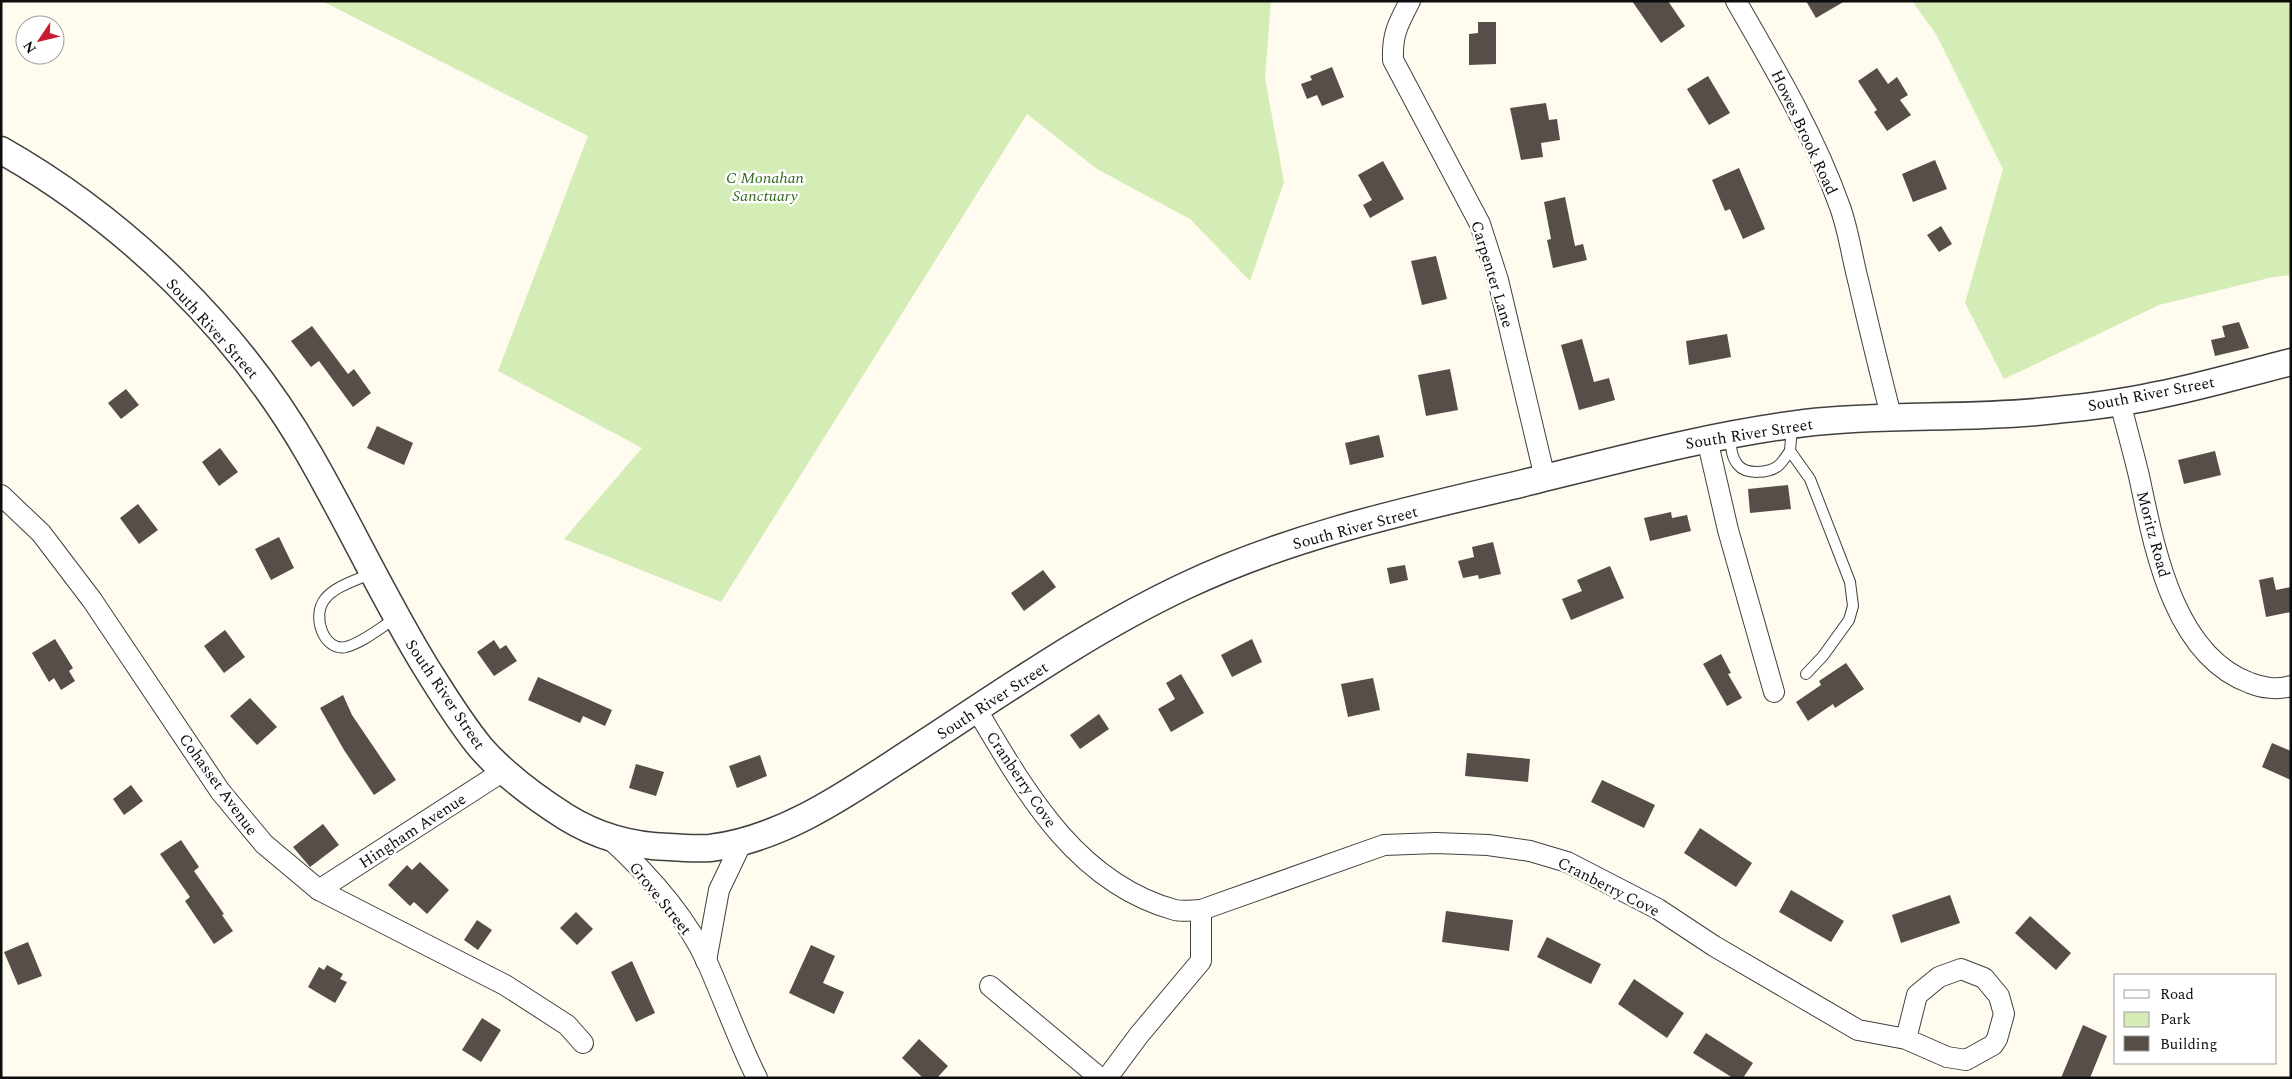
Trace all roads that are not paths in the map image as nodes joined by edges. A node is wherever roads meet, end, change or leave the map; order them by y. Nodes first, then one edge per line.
1 (1410, 1) edge
2 (1736, 1) edge
3 (1, 150) edge
4 (2291, 362) edge
5 (2120, 402) junction
6 (1891, 416) junction
7 (1792, 425) junction
8 (1718, 437) junction
9 (1790, 451) junction
10 (1544, 478) junction
11 (1, 495) edge
12 (372, 573) junction
13 (396, 618) junction
14 (1806, 674) dead end
15 (2291, 686) edge
16 (1774, 692) dead end
17 (977, 710) junction
18 (505, 770) junction
19 (610, 839) junction
20 (742, 842) junction
21 (319, 890) junction
22 (1201, 910) junction
23 (706, 961) junction
24 (990, 986) dead end
25 (1906, 1039) junction
26 (583, 1043) dead end
27 (757, 1078) edge
28 (1100, 1078) edge
29 (1108, 1078) edge

1 - 10 street, Carpenter Lane
2 - 6 street, Howes Brook Road
3 - 12 street, South River Street
4 - 5 street, South River Street
5 - 6 street, South River Street
5 - 15 street, Moritz Road
6 - 7 street, South River Street
7 - 8 street, South River Street
7 - 9 lane
8 - 9 lane
8 - 10 street, South River Street
8 - 16 street
9 - 14 lane
10 - 17 street, South River Street
11 - 21 street, Cohasset Avenue
12 - 13 street, South River Street
12 - 13 lane
13 - 18 street, South River Street
17 - 20 street, South River Street
17 - 22 street, Cranberry Cove
18 - 19 street, South River Street
18 - 21 street, Hingham Avenue
19 - 20 street, South River Street
19 - 23 street, Grove Street
20 - 23 street, Grove Street
21 - 26 street, Cohasset Avenue
22 - 25 street, Cranberry Cove
22 - 29 street
23 - 27 street, Grove Street
24 - 28 street
25 - 25 street, Cranberry Cove

